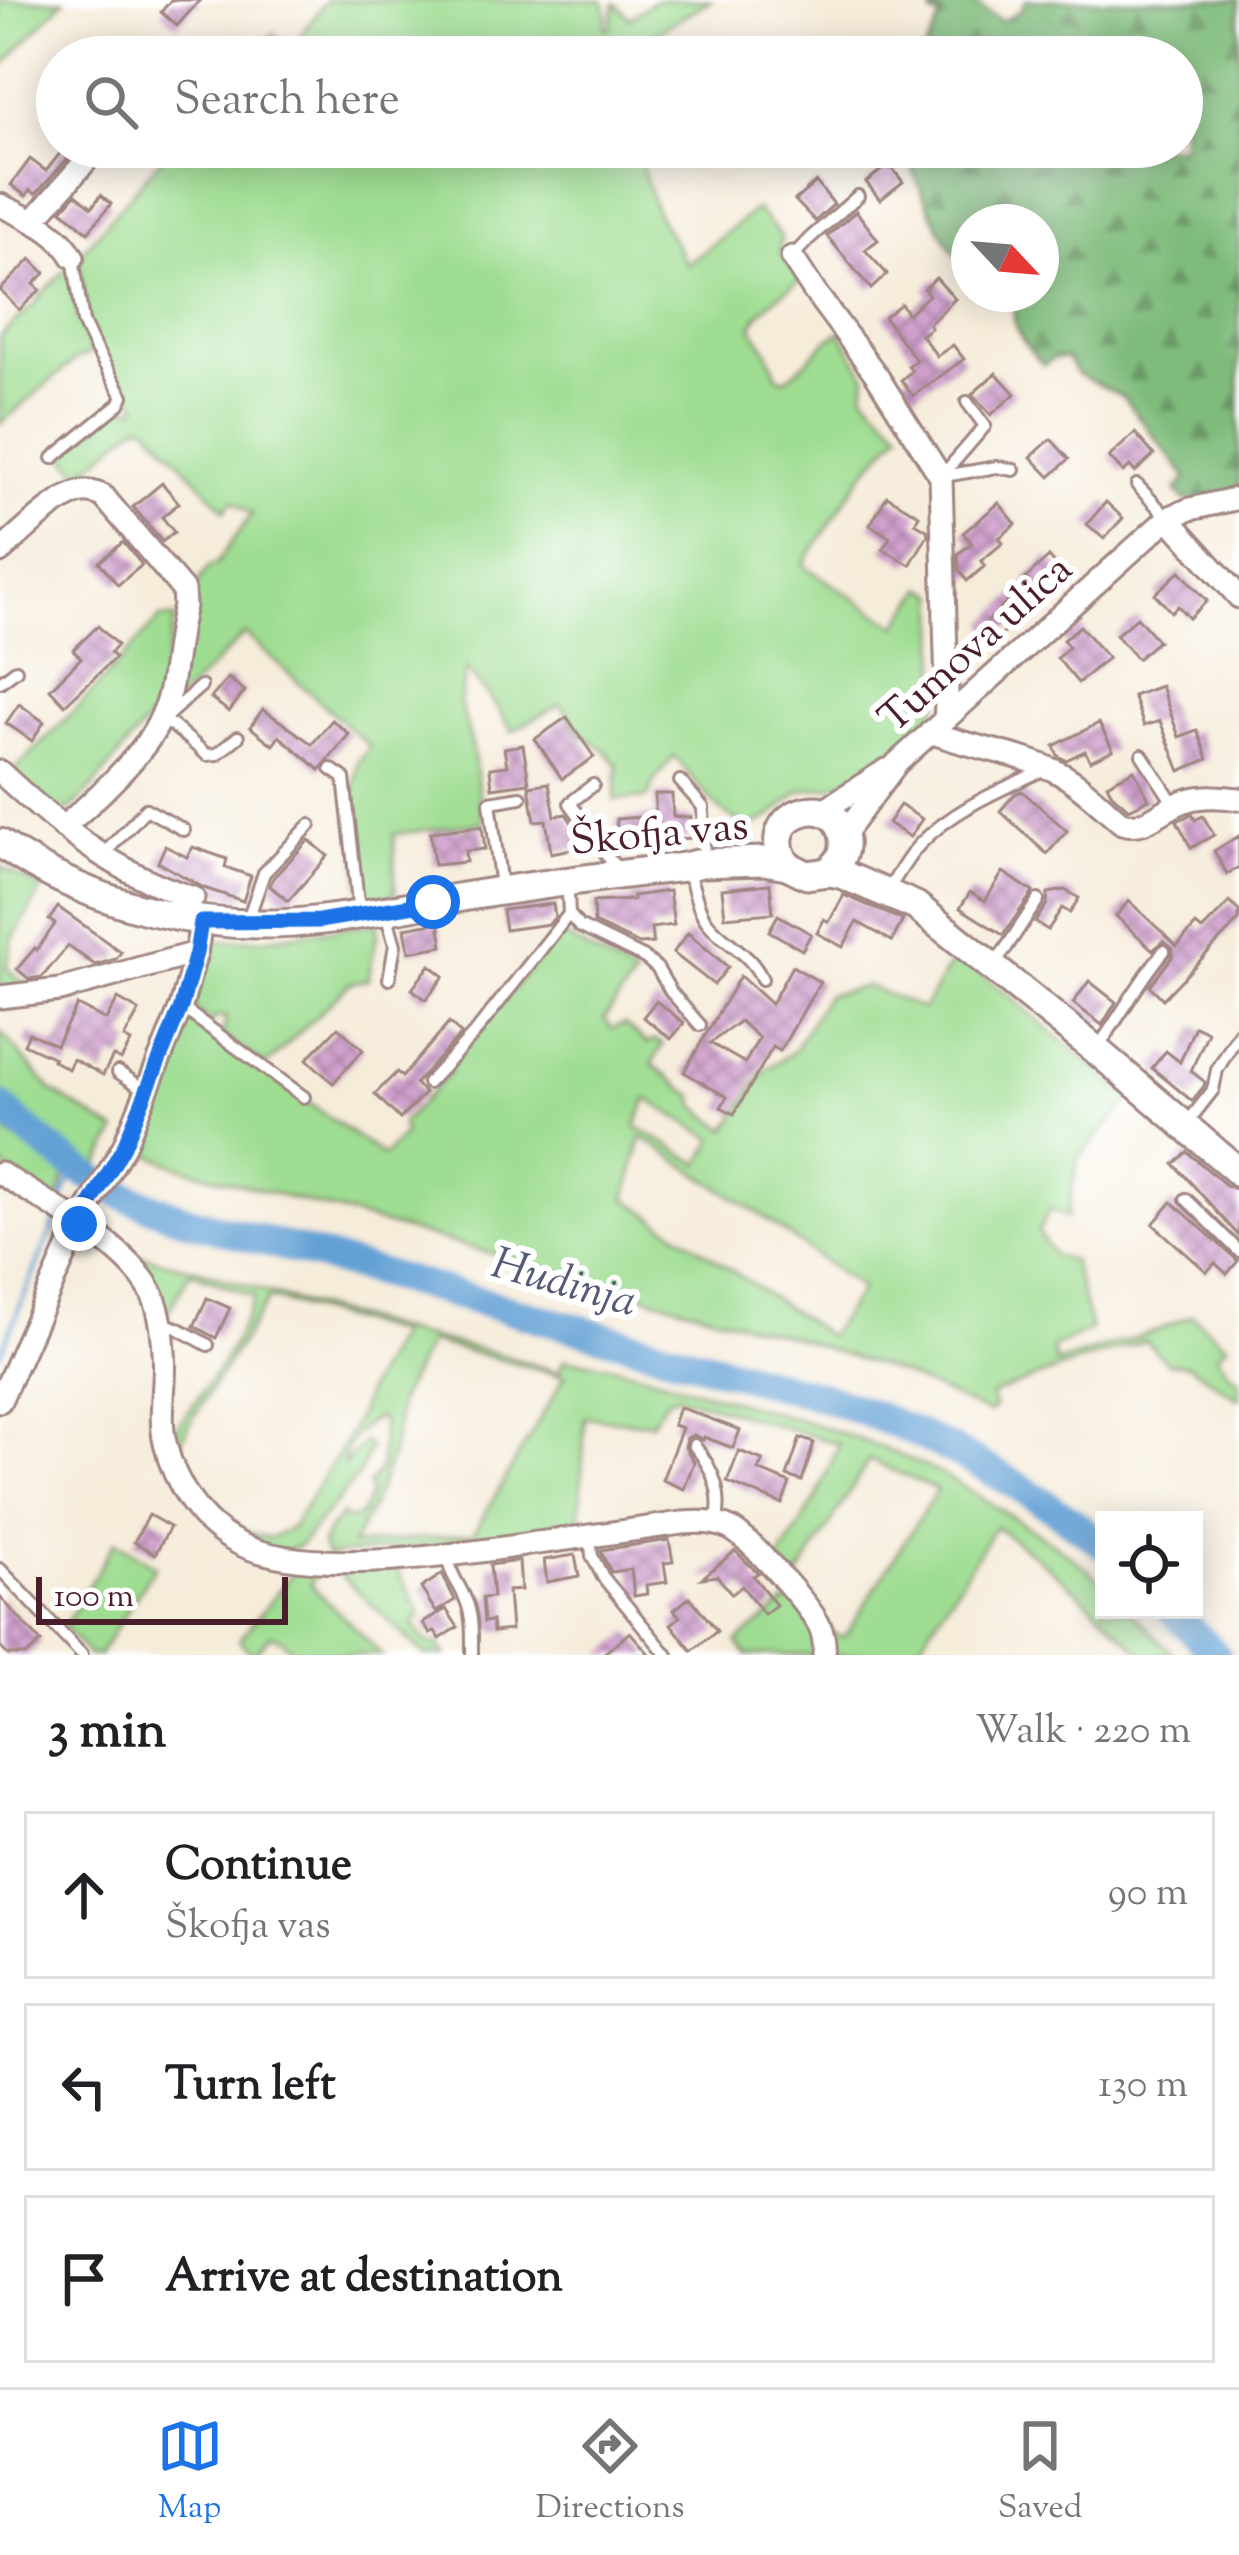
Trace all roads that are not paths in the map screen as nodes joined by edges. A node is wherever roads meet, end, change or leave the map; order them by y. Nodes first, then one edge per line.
1 (80, 168) edge
2 (858, 196) dead end
3 (0, 205) edge
4 (33, 221) junction
5 (73, 257) joint
6 (792, 257) joint
7 (967, 403) dead end
8 (53, 458) dead end
9 (1014, 470) dead end
10 (941, 477) junction
11 (1137, 485) dead end
12 (1239, 498) edge
13 (1168, 518) junction
14 (0, 551) edge
15 (1239, 597) edge
16 (16, 670) dead end
17 (0, 682) edge
18 (200, 686) dead end
19 (160, 722) junction
20 (938, 726) junction
21 (238, 737) dead end
22 (1142, 755) dead end
23 (897, 764) junction
24 (1047, 768) junction
25 (331, 769) dead end
26 (0, 772) edge
27 (680, 781) dead end
28 (593, 785) dead end
29 (520, 796) dead end
30 (1239, 799) edge
31 (1174, 804) junction
32 (822, 811) junction
33 (310, 825) dead end
34 (63, 827) junction
35 (184, 830) dead end
36 (779, 835) junction
37 (844, 839) junction
38 (0, 843) edge
39 (102, 856) junction
40 (692, 865) junction
41 (787, 865) junction
42 (828, 872) junction
43 (620, 874) junction
44 (561, 882) junction
45 (891, 885) junction
46 (501, 891) junction
47 (1038, 900) dead end
48 (916, 906) junction
49 (391, 909) junction
50 (197, 910) junction
51 (360, 914) junction
52 (569, 914) junction
53 (247, 922) junction
54 (1164, 951) dead end
55 (196, 953) junction
56 (994, 966) junction
57 (389, 979) dead end
58 (761, 979) dead end
59 (0, 997) edge
60 (181, 1007) junction
61 (700, 1025) dead end
62 (1239, 1034) edge
63 (1096, 1050) junction
64 (118, 1072) dead end
65 (428, 1083) dead end
66 (147, 1091) junction
67 (304, 1096) dead end
68 (1185, 1126) junction
69 (1239, 1172) edge
70 (0, 1173) edge
71 (1186, 1198) dead end
72 (71, 1214) junction
73 (1239, 1251) edge
74 (161, 1323) junction
75 (208, 1346) dead end
76 (0, 1401) edge
77 (694, 1445) dead end
78 (716, 1524) junction
79 (590, 1536) junction
80 (447, 1556) junction
81 (0, 1569) edge
82 (82, 1655) edge
83 (472, 1655) edge
84 (667, 1655) edge
85 (824, 1655) edge

1 - 4 street
2 - 6 lane
3 - 4 street
4 - 5 street
5 - 8 lane
6 - 10 street
7 - 10 lane
9 - 10 lane
10 - 20 street
11 - 13 lane
12 - 13 street, Tumova ulica
13 - 15 street
13 - 20 street, Tumova ulica
14 - 19 street
16 - 17 lane
18 - 19 lane
19 - 21 lane
19 - 34 street
20 - 23 street, Tumova ulica
20 - 24 street
22 - 31 lane
23 - 32 street
23 - 37 street, Tumova ulica
24 - 31 street
24 - 45 lane
25 - 51 lane
26 - 34 street
27 - 40 lane
28 - 43 lane
29 - 46 lane
30 - 31 street
32 - 36 main road
32 - 37 main road
33 - 53 lane
34 - 39 street
35 - 39 lane
36 - 40 main road
36 - 41 main road
37 - 42 main road
37 - 45 main road
38 - 50 main road, Škofja vas
39 - 50 street
40 - 41 main road, Škofja vas
40 - 43 main road, Škofja vas
40 - 58 lane
41 - 42 main road, Škofja vas
42 - 48 main road, Škofja vas
43 - 44 main road, Škofja vas
44 - 46 main road, Škofja vas
44 - 52 lane
45 - 48 main road
46 - 49 main road, Škofja vas
47 - 56 lane
48 - 56 main road, Škofja vas
49 - 51 main road, Škofja vas
49 - 57 lane
50 - 53 main road, Škofja vas
50 - 55 street
51 - 53 main road, Škofja vas
52 - 61 lane
52 - 65 lane
54 - 63 lane
55 - 59 street
55 - 60 street
56 - 63 main road, Škofja vas
60 - 66 street
60 - 67 lane
62 - 68 lane
63 - 68 main road, Škofja vas
64 - 66 lane
66 - 72 street
68 - 69 main road, Škofja vas
70 - 72 street
71 - 73 lane
72 - 74 street
72 - 76 street
74 - 75 lane
74 - 80 street
77 - 78 lane
78 - 79 street
78 - 85 street
79 - 80 street
79 - 84 lane
80 - 83 lane
81 - 82 lane

